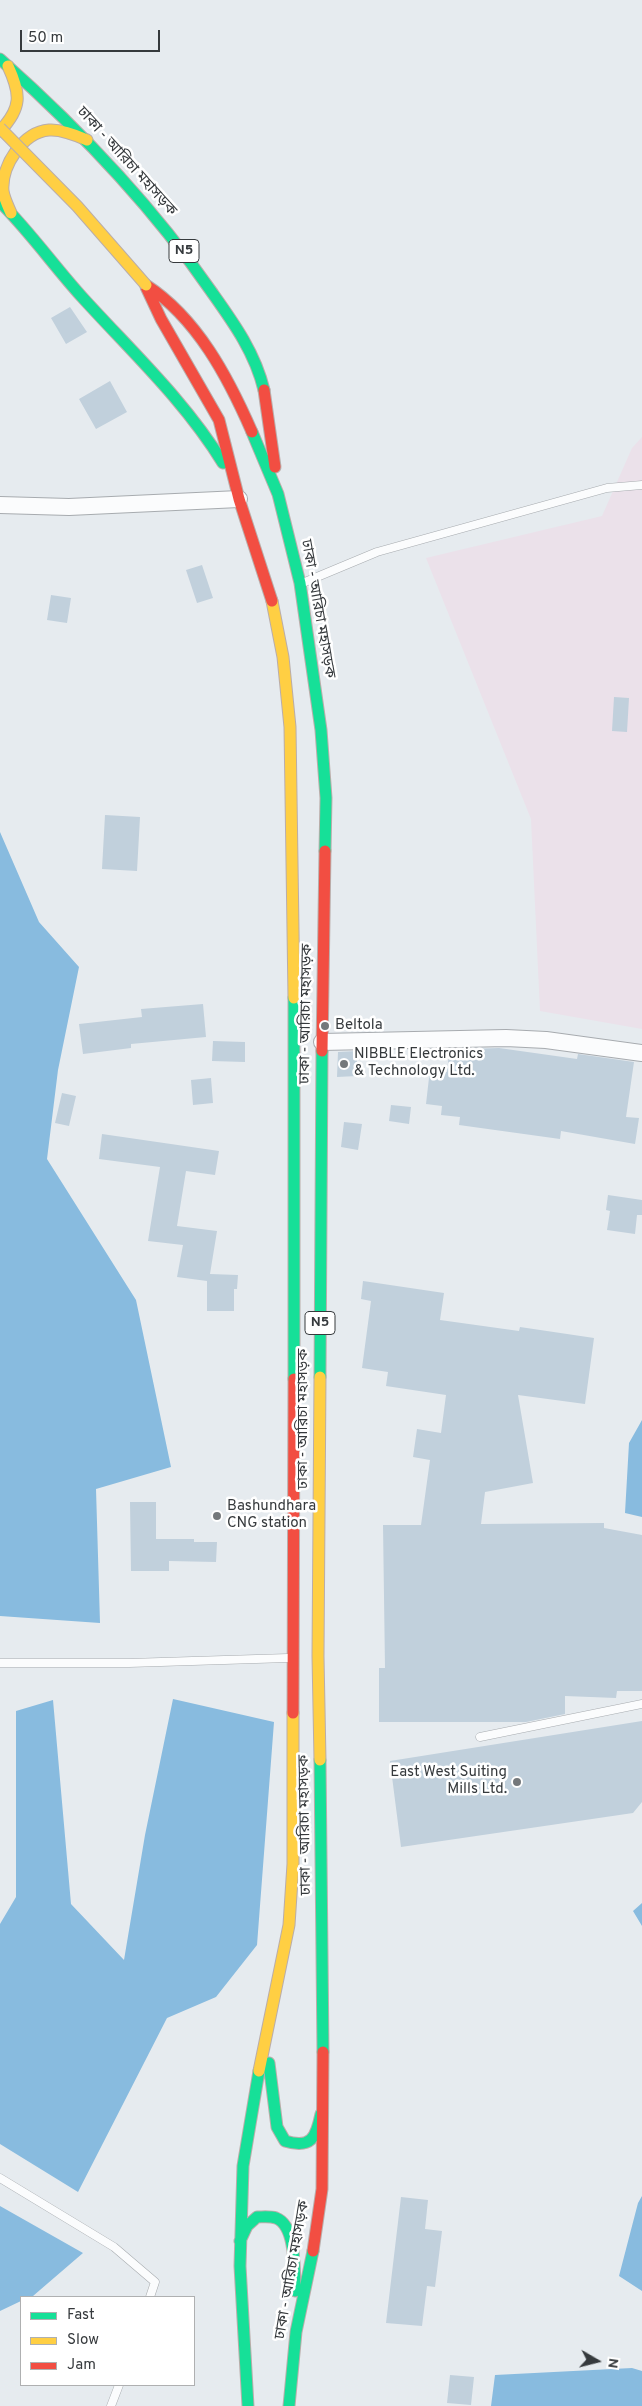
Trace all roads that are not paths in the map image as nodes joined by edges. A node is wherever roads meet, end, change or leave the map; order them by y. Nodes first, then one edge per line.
1 (4, 63) edge
2 (0, 128) edge
3 (0, 132) edge
4 (92, 142) junction
5 (0, 202) edge
6 (11, 213) junction
7 (146, 285) junction
8 (234, 482) junction
9 (642, 485) edge
10 (278, 494) junction
11 (239, 499) junction
12 (0, 505) edge
13 (300, 584) junction
14 (322, 1042) junction
15 (642, 1053) edge
16 (292, 1658) junction
17 (0, 1663) edge
18 (642, 1704) edge
19 (480, 1737) dead end
20 (266, 2034) junction
21 (322, 2107) junction
22 (0, 2178) edge
23 (240, 2241) junction
24 (150, 2296) edge
25 (296, 2332) junction
26 (119, 2386) edge
27 (111, 2406) edge
28 (248, 2406) edge
29 (289, 2406) edge

1 - 3 highway
1 - 4 highway, ঢাকা - আরিচা মহাসড়ক / N5
2 - 7 highway, N5, bridge
4 - 6 highway
4 - 10 highway, ঢাকা - আরিচা মহাসড়ক / N5
5 - 6 highway
6 - 8 highway
7 - 8 highway, N5
7 - 10 highway, ঢাকা - আরিচা মহাসড়ক / N5
8 - 11 highway, N5
9 - 13 lane
10 - 13 highway, ঢাকা - আরিচা মহাসড়ক / N5
11 - 12 street
11 - 16 highway, N5
13 - 14 highway, ঢাকা - আরিচা মহাসড়ক / N5
14 - 15 street
14 - 21 highway, ঢাকা - আরিচা মহাসড়ক / N5
16 - 17 lane
16 - 20 highway, N5
18 - 19 lane
20 - 21 highway
20 - 23 highway, N5
21 - 25 highway, ঢাকা - আরিচা মহাসড়ক / N5
22 - 24 lane
23 - 25 highway
23 - 28 highway, N5
25 - 29 highway, ঢাকা - আরিচা মহাসড়ক / N5
26 - 27 lane

